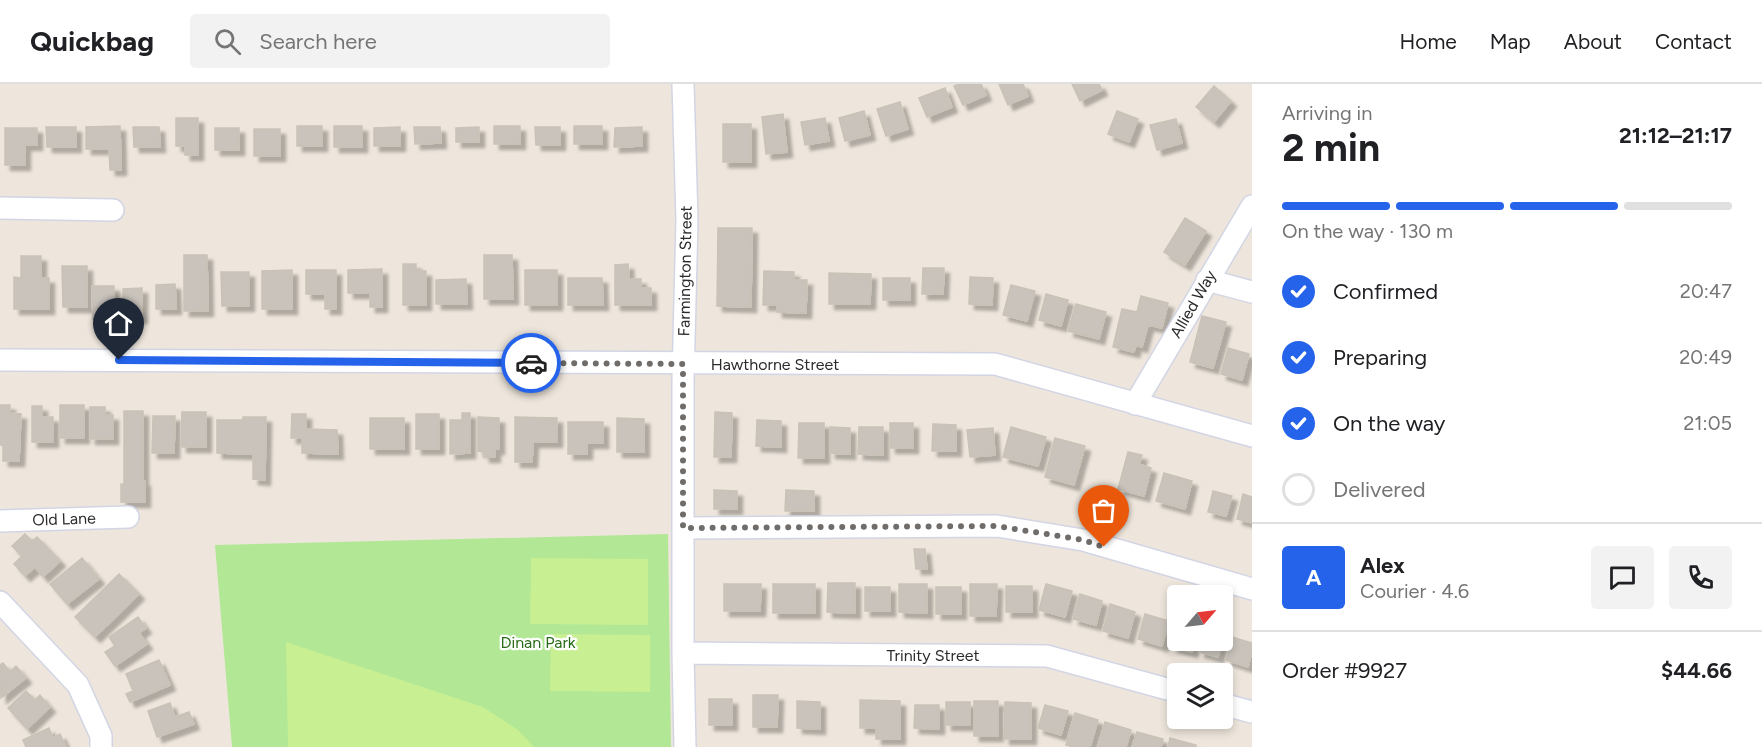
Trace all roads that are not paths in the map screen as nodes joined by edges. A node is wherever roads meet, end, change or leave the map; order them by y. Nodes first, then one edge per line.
1 (683, 84) edge
2 (1252, 206) edge
3 (0, 208) edge
4 (113, 210) dead end
5 (1207, 280) junction
6 (1252, 292) edge
7 (0, 360) edge
8 (683, 364) junction
9 (1135, 404) junction
10 (1252, 436) edge
11 (128, 517) dead end
12 (0, 521) edge
13 (683, 528) junction
14 (1252, 589) edge
15 (0, 602) edge
16 (683, 653) junction
17 (1167, 689) edge
18 (1233, 707) edge
19 (1252, 712) edge
20 (101, 747) edge
21 (685, 747) edge

1 - 8 street, Farmington Street
2 - 5 street, Allied Way
3 - 4 street
5 - 6 street
5 - 9 street, Allied Way
7 - 8 street, Hawthorne Street
8 - 9 street, Hawthorne Street
8 - 13 street, Farmington Street
9 - 10 street, Hawthorne Street
11 - 12 street, Old Lane
13 - 14 street
13 - 16 street, Farmington Street
15 - 20 street
16 - 17 street, Trinity Street
16 - 21 street, Farmington Street
18 - 19 street

